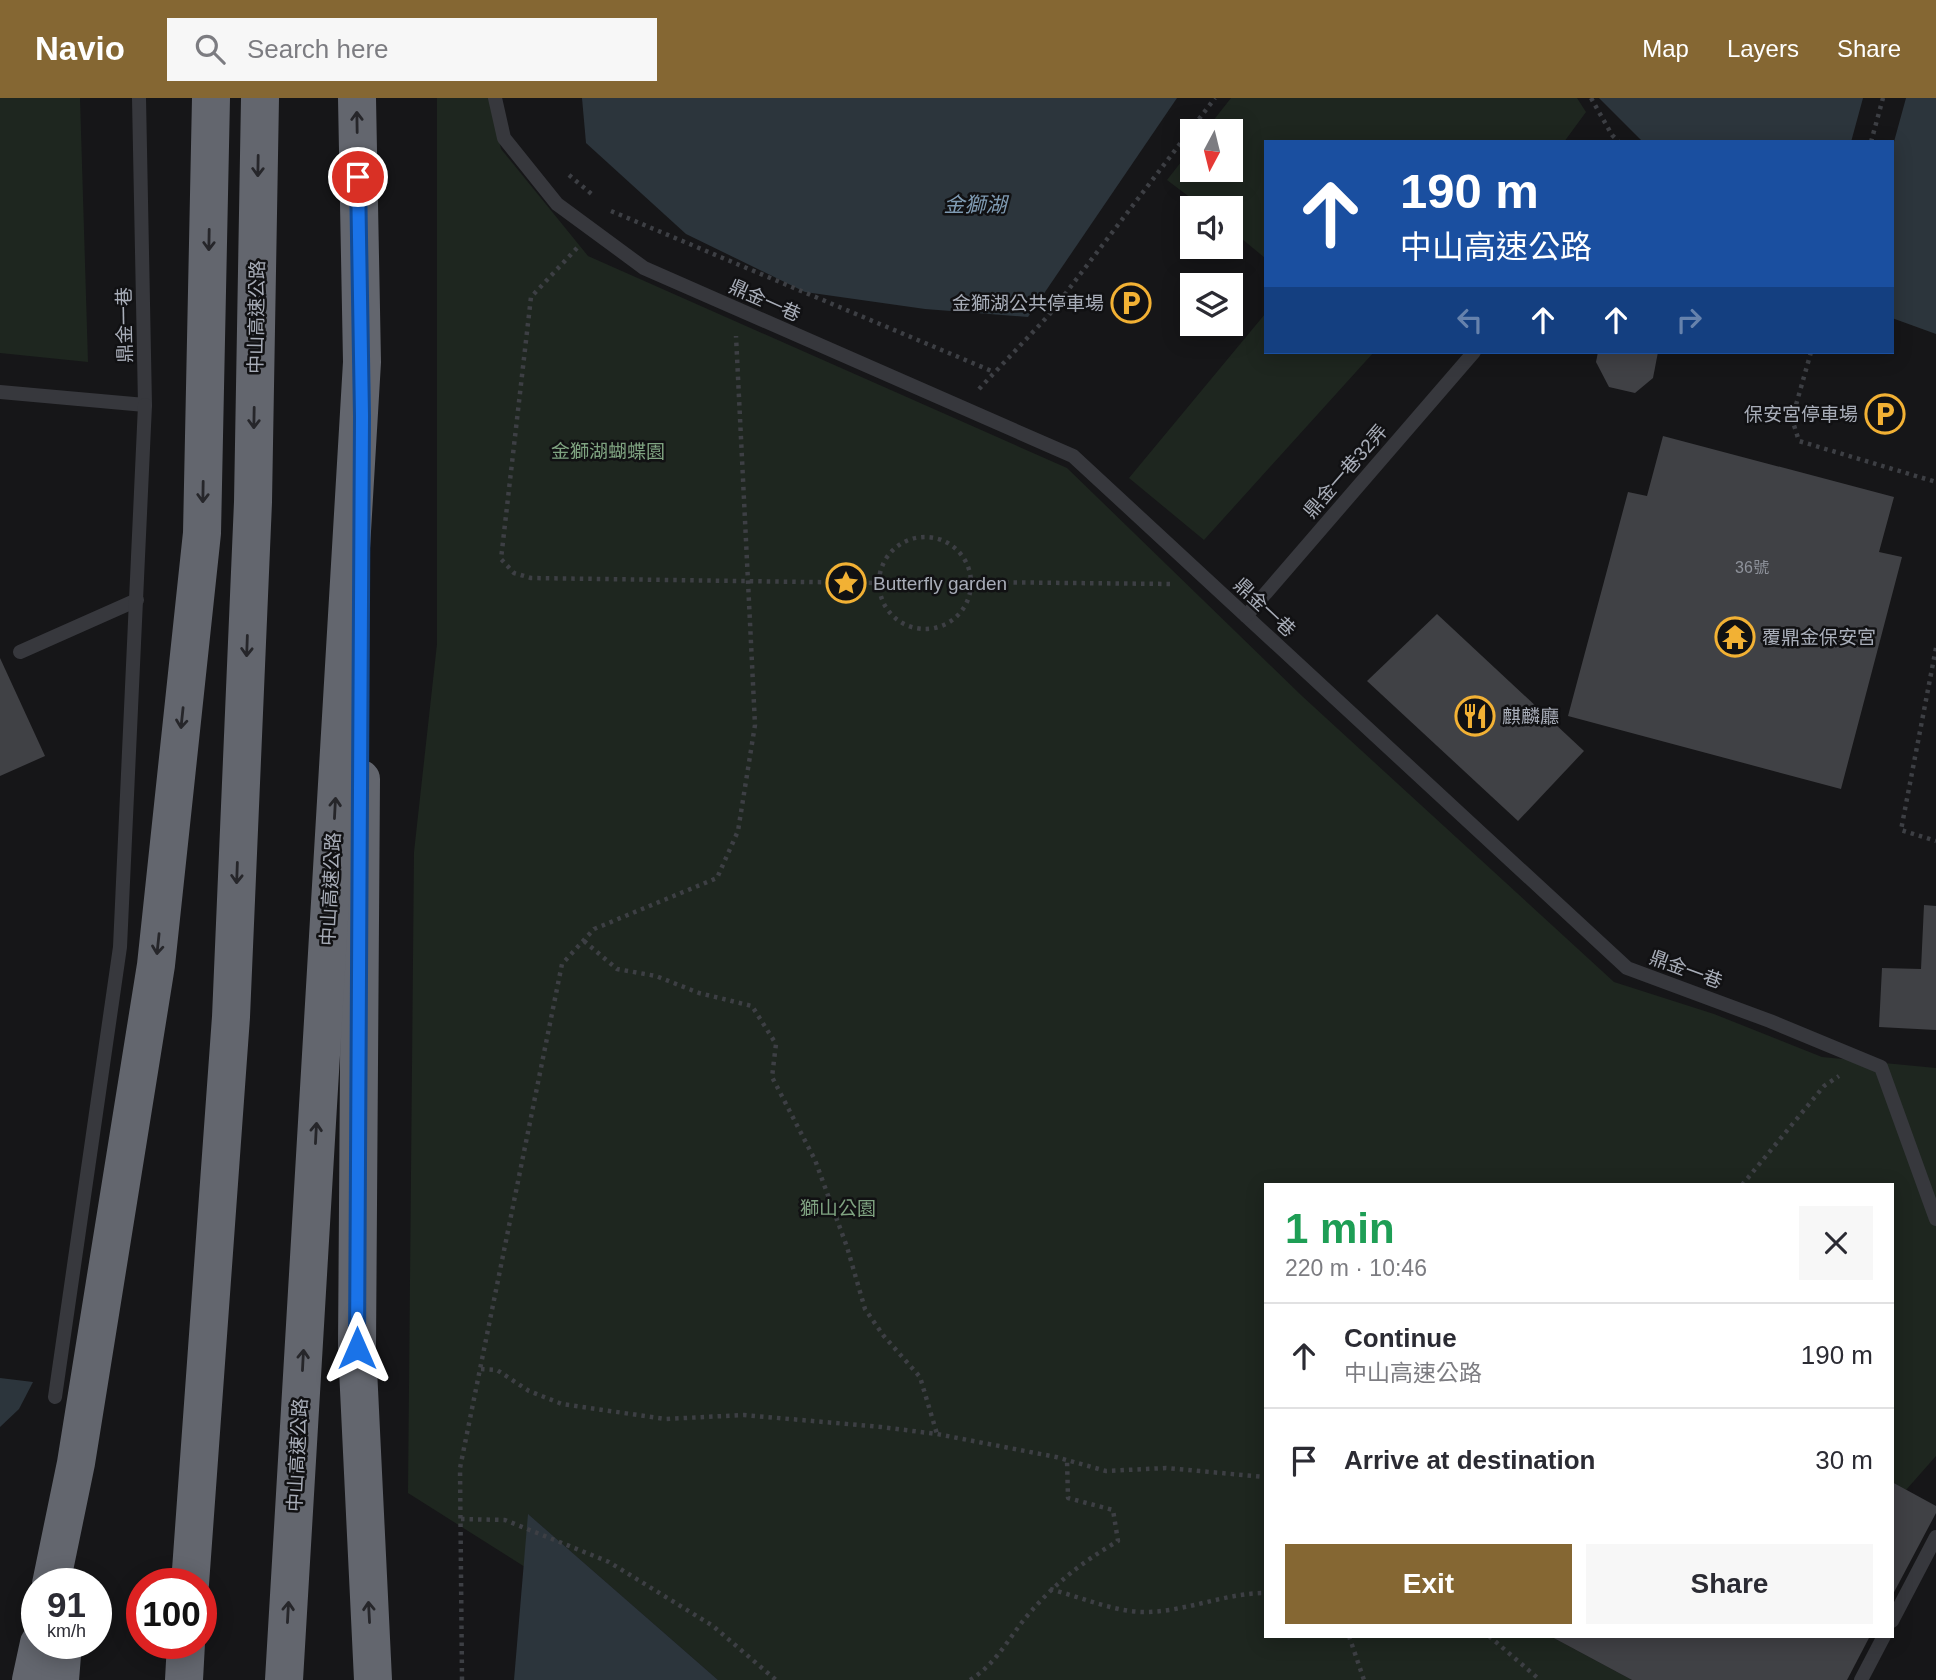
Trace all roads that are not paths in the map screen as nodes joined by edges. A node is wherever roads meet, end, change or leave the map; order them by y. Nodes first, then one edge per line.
1 (139, 98) edge
2 (211, 98) edge
3 (260, 98) edge
4 (357, 98) edge
5 (495, 98) edge
6 (1472, 354) edge
7 (362, 362) junction
8 (0, 392) edge
9 (145, 405) junction
10 (137, 600) junction
11 (1246, 616) junction
12 (20, 652) dead end
13 (1936, 1219) edge
14 (55, 1397) dead end
15 (76, 1463) junction
16 (1936, 1537) edge
17 (54, 1568) edge
18 (69, 1568) edge
19 (191, 1568) edge
20 (1894, 1617) edge
21 (1883, 1638) edge
22 (36, 1659) edge
23 (62, 1659) edge
24 (185, 1659) edge
25 (31, 1680) edge
26 (61, 1680) edge
27 (184, 1680) edge
28 (284, 1680) edge
29 (373, 1680) edge
30 (1861, 1680) edge

1 - 9 lane, 鼎金一巷
2 -> 15 highway
3 -> 19 highway, 中山高速公路
7 -> 4 highway, 中山高速公路
5 - 11 lane, 鼎金一巷
6 - 11 lane, 鼎金一巷32弄
28 -> 7 highway, 中山高速公路
29 -> 7 highway
8 - 9 lane
9 - 10 lane, 鼎金一巷
10 - 12 lane
10 - 14 lane, 鼎金一巷
11 - 13 lane, 鼎金一巷
15 - 17 highway
15 - 18 highway
16 - 20 lane
21 - 30 lane
22 - 25 highway
23 - 26 highway
24 - 27 highway

